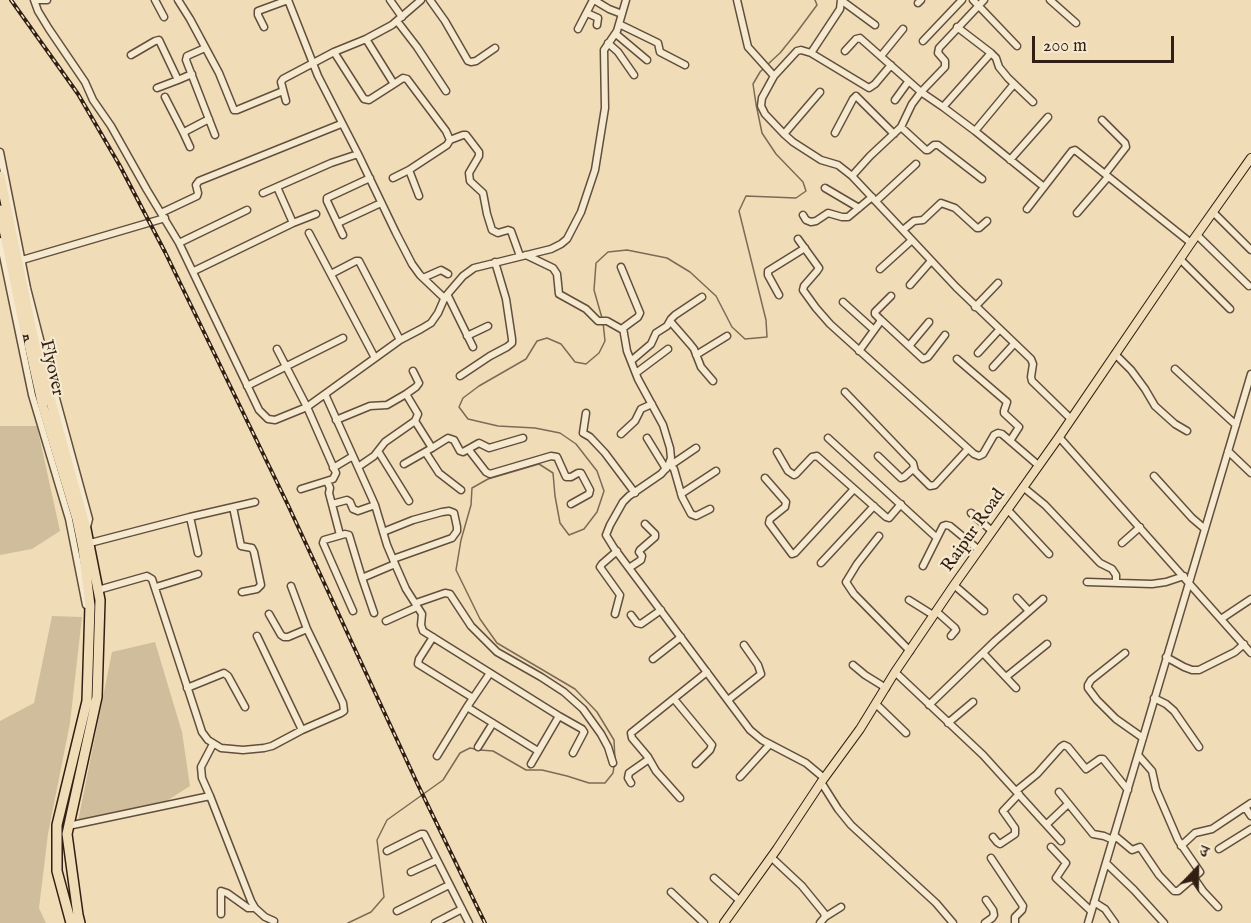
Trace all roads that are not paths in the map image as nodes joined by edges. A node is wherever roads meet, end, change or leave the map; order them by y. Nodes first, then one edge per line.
1 (34, 0) edge
2 (39, 0) edge
3 (47, 0) edge
4 (155, 0) edge
5 (178, 0) edge
6 (262, 0) edge
7 (288, 0) edge
8 (390, 0) edge
9 (421, 0) edge
10 (430, 0) edge
11 (593, 0) edge
12 (626, 0) edge
13 (737, 0) edge
14 (841, 0) edge
15 (962, 0) edge
16 (984, 0) edge
17 (1050, 0) edge
18 (976, 3) edge
19 (265, 8) junction
20 (587, 13) junction
21 (622, 14) junction
22 (164, 17) dead end
23 (400, 19) junction
24 (1076, 23) dead end
25 (620, 24) junction
26 (597, 25) dead end
27 (875, 25) dead end
28 (264, 27) dead end
29 (957, 27) junction
30 (578, 29) dead end
31 (903, 30) dead end
32 (616, 34) junction
33 (366, 39) junction
34 (923, 41) dead end
35 (608, 43) junction
36 (1017, 46) dead end
37 (205, 48) junction
38 (495, 48) dead end
39 (845, 51) dead end
40 (334, 52) junction
41 (811, 53) junction
42 (991, 53) junction
43 (131, 55) dead end
44 (881, 57) junction
45 (646, 60) dead end
46 (312, 63) junction
47 (685, 64) dead end
48 (891, 65) junction
49 (192, 74) junction
50 (634, 75) dead end
51 (774, 76) junction
52 (178, 80) junction
53 (908, 81) junction
54 (394, 84) junction
55 (1014, 84) junction
56 (157, 88) dead end
57 (283, 91) junction
58 (446, 91) dead end
59 (820, 92) dead end
60 (921, 92) junction
61 (165, 97) dead end
62 (895, 100) dead end
63 (286, 101) dead end
64 (1033, 102) dead end
65 (943, 107) junction
66 (1048, 117) dead end
67 (209, 119) junction
68 (1102, 120) dead end
69 (341, 124) junction
70 (901, 127) junction
71 (975, 131) junction
72 (835, 133) dead end
73 (184, 134) junction
74 (783, 134) junction
75 (894, 134) junction
76 (215, 135) dead end
77 (450, 140) junction
78 (190, 147) dead end
79 (0, 152) edge
80 (358, 154) junction
81 (1251, 158) edge
82 (1010, 159) junction
83 (916, 164) dead end
84 (409, 170) junction
85 (1107, 175) junction
86 (0, 176) edge
87 (852, 176) junction
88 (370, 178) junction
89 (393, 178) dead end
90 (982, 179) dead end
91 (278, 187) junction
92 (1044, 187) junction
93 (825, 188) dead end
94 (263, 193) dead end
95 (419, 196) dead end
96 (874, 199) junction
97 (381, 203) junction
98 (859, 208) junction
99 (1027, 208) dead end
100 (0, 210) edge
101 (247, 210) dead end
102 (1213, 212) junction
103 (1077, 213) dead end
104 (316, 214) dead end
105 (163, 215) junction
106 (803, 215) dead end
107 (987, 221) dead end
108 (293, 223) junction
109 (338, 224) junction
110 (903, 230) junction
111 (309, 232) dead end
112 (343, 235) dead end
113 (1197, 235) junction
114 (798, 239) dead end
115 (912, 240) junction
116 (0, 241) edge
117 (179, 243) junction
118 (1191, 243) junction
119 (805, 248) junction
120 (1251, 250) edge
121 (523, 255) junction
122 (1180, 259) junction
123 (22, 260) junction
124 (931, 261) junction
125 (495, 262) junction
126 (621, 267) dead end
127 (880, 269) dead end
128 (194, 271) junction
129 (331, 274) junction
130 (448, 274) dead end
131 (16, 275) junction
132 (423, 278) junction
133 (998, 283) dead end
134 (910, 285) dead end
135 (1249, 286) dead end
136 (778, 295) dead end
137 (891, 296) dead end
138 (447, 297) junction
139 (702, 297) dead end
140 (843, 302) dead end
141 (975, 306) junction
142 (1230, 309) dead end
143 (880, 319) junction
144 (670, 321) junction
145 (929, 322) dead end
146 (488, 326) dead end
147 (623, 330) junction
148 (874, 330) junction
149 (999, 330) junction
150 (945, 335) dead end
151 (467, 336) junction
152 (727, 336) dead end
153 (343, 338) dead end
154 (399, 340) junction
155 (1014, 344) junction
156 (909, 346) junction
157 (472, 347) dead end
158 (277, 349) dead end
159 (668, 349) dead end
160 (859, 351) junction
161 (978, 353) dead end
162 (1115, 354) junction
163 (696, 355) junction
164 (375, 358) junction
165 (957, 359) dead end
166 (631, 361) junction
167 (286, 366) junction
168 (993, 367) dead end
169 (1175, 369) dead end
170 (413, 371) dead end
171 (636, 373) junction
172 (1251, 374) edge
173 (460, 376) dead end
174 (712, 381) dead end
175 (247, 387) junction
176 (845, 392) dead end
177 (325, 394) junction
178 (406, 394) junction
179 (652, 404) junction
180 (307, 407) junction
181 (586, 413) dead end
182 (1071, 419) junction
183 (336, 420) junction
184 (415, 421) junction
185 (1236, 424) junction
186 (1187, 431) dead end
187 (621, 434) dead end
188 (1059, 437) junction
189 (523, 438) dead end
190 (647, 438) dead end
191 (828, 438) dead end
192 (1010, 441) junction
193 (432, 448) junction
194 (696, 448) dead end
195 (968, 449) junction
196 (469, 450) junction
197 (1228, 451) junction
198 (378, 452) junction
199 (777, 452) dead end
200 (426, 453) junction
201 (353, 456) junction
202 (878, 456) dead end
203 (404, 464) dead end
204 (1038, 465) junction
205 (669, 466) junction
206 (358, 467) junction
207 (333, 468) junction
208 (914, 468) junction
209 (716, 471) dead end
210 (1251, 473) edge
211 (1154, 476) dead end
212 (765, 478) dead end
213 (327, 481) junction
214 (1023, 487) junction
215 (301, 489) dead end
216 (854, 489) junction
217 (461, 490) dead end
218 (635, 493) junction
219 (681, 494) junction
220 (409, 501) dead end
221 (255, 502) dead end
222 (332, 504) junction
223 (571, 504) dead end
224 (901, 504) junction
225 (375, 505) junction
226 (874, 506) junction
227 (233, 507) junction
228 (710, 509) dead end
229 (1007, 509) junction
230 (971, 513) dead end
231 (190, 517) junction
232 (645, 524) dead end
233 (1140, 527) junction
234 (1205, 529) junction
235 (83, 530) junction
236 (992, 531) junction
237 (383, 532) junction
238 (340, 535) junction
239 (879, 536) dead end
240 (937, 538) junction
241 (1122, 543) dead end
242 (83, 548) junction
243 (979, 550) junction
244 (617, 551) junction
245 (198, 553) dead end
246 (1050, 554) dead end
247 (394, 561) junction
248 (821, 563) dead end
249 (923, 566) dead end
250 (629, 568) junction
251 (198, 574) dead end
252 (1184, 576) junction
253 (362, 578) junction
254 (1087, 582) dead end
255 (1116, 583) junction
256 (1189, 583) junction
257 (954, 585) junction
258 (291, 586) dead end
259 (156, 587) junction
260 (98, 590) junction
261 (242, 592) dead end
262 (1017, 598) dead end
263 (1043, 599) dead end
264 (1251, 599) edge
265 (909, 600) dead end
266 (416, 605) junction
267 (661, 610) junction
268 (353, 611) dead end
269 (984, 611) dead end
270 (1029, 612) junction
271 (374, 613) dead end
272 (934, 613) junction
273 (269, 614) dead end
274 (615, 614) dead end
275 (631, 615) dead end
276 (1221, 619) junction
277 (386, 621) dead end
278 (308, 629) junction
279 (257, 636) dead end
280 (951, 636) dead end
281 (433, 637) junction
282 (681, 637) junction
283 (1047, 644) dead end
284 (744, 645) dead end
285 (1244, 645) junction
286 (910, 651) junction
287 (983, 652) junction
288 (1251, 652) edge
289 (1125, 653) dead end
290 (1166, 657) junction
291 (653, 659) dead end
292 (853, 665) dead end
293 (707, 672) junction
294 (895, 672) junction
295 (490, 673) junction
296 (1006, 676) junction
297 (187, 688) junction
298 (886, 688) junction
299 (1016, 688) dead end
300 (473, 698) junction
301 (1154, 698) junction
302 (674, 699) junction
303 (728, 699) junction
304 (973, 702) dead end
305 (876, 704) junction
306 (929, 705) junction
307 (245, 707) dead end
308 (467, 707) junction
309 (559, 716) junction
310 (493, 723) junction
311 (948, 723) junction
312 (302, 730) junction
313 (906, 733) dead end
314 (1143, 738) junction
315 (213, 744) junction
316 (770, 744) junction
317 (478, 747) dead end
318 (1199, 747) dead end
319 (538, 751) junction
320 (573, 753) dead end
321 (1138, 755) junction
322 (436, 756) dead end
323 (649, 759) junction
324 (613, 763) dead end
325 (531, 764) dead end
326 (696, 764) dead end
327 (740, 777) dead end
328 (823, 780) junction
329 (632, 783) dead end
330 (1128, 790) junction
331 (1017, 792) junction
332 (1059, 792) dead end
333 (210, 796) junction
334 (680, 798) dead end
335 (1068, 804) junction
336 (1248, 805) edge
337 (1251, 816) edge
338 (1047, 824) junction
339 (68, 826) junction
340 (1251, 829) edge
341 (993, 837) dead end
342 (1113, 838) junction
343 (1061, 841) dead end
344 (1181, 846) junction
345 (1051, 847) dead end
346 (1219, 849) dead end
347 (387, 851) dead end
348 (771, 857) junction
349 (991, 858) dead end
350 (437, 860) junction
351 (1106, 863) junction
352 (411, 872) dead end
353 (714, 878) dead end
354 (1194, 878) junction
355 (449, 885) junction
356 (671, 892) dead end
357 (986, 900) dead end
358 (740, 901) junction
359 (1094, 902) junction
360 (841, 907) dead end
361 (1218, 907) dead end
362 (255, 908) junction
363 (462, 909) junction
364 (397, 911) dead end
365 (1091, 911) junction
366 (221, 914) dead end
367 (825, 917) junction
368 (274, 921) dead end
369 (71, 923) edge
370 (80, 923) edge
371 (435, 923) edge
372 (469, 923) edge
373 (704, 923) edge
374 (724, 923) edge
375 (820, 923) edge
376 (953, 923) edge
377 (985, 923) edge
378 (1015, 923) edge
379 (1088, 923) edge
380 (1115, 923) edge
381 (1164, 923) edge

1 - 105 street
2 - 3 street
4 - 22 street
5 - 37 street
6 - 19 street
7 - 19 street
7 - 46 street
8 - 23 street
9 - 23 street
10 - 38 street
11 - 20 street
11 - 21 street
12 - 21 street
13 - 51 street
14 - 27 street
14 - 41 street
15 - 34 street
16 - 18 street
17 - 24 street
18 - 29 street
18 - 36 street
19 - 28 street
20 - 26 street
20 - 30 street
21 - 25 street
23 - 33 street
23 - 58 street
25 - 32 street
25 - 47 street
29 - 42 street
29 - 60 street
31 - 44 street
32 - 35 street
32 - 45 street
33 - 40 street
33 - 54 street
35 - 50 street
35 - 121 street
37 - 49 street
37 - 57 street
39 - 44 street
40 - 46 street
40 - 54 street
41 - 48 street
41 - 51 street
42 - 55 street
42 - 65 street
43 - 52 street
44 - 48 street
46 - 57 street
46 - 69 street
48 - 53 street
49 - 52 street
49 - 67 street
51 - 74 street
52 - 56 street
53 - 60 street
53 - 62 street
54 - 77 street
55 - 64 street
55 - 71 street
57 - 63 street
59 - 74 street
60 - 65 street
60 - 70 street
61 - 73 street
65 - 71 street
66 - 82 street
67 - 73 street
67 - 76 street
68 - 85 street
69 - 80 street
69 - 105 street
70 - 75 street
70 - 90 street
71 - 82 street
72 - 75 street
73 - 78 street
74 - 87 street
75 - 87 street
77 - 84 street
77 - 121 street
79 - 123 street
80 - 88 street
80 - 91 street
81 - 102 main road, Raipur Road
82 - 92 street
83 - 96 street
84 - 89 street
84 - 95 street
85 - 92 street
85 - 103 street
85 - 118 street
86 - 131 highway, Flyover
87 - 96 street
88 - 97 street
88 - 109 street
91 - 94 street
91 - 108 street
92 - 99 street
93 - 98 street
96 - 98 street
96 - 110 street
97 - 109 street
97 - 132 street
98 - 106 street
100 - 131 highway, Flyover
101 - 117 street
102 - 113 main road, Raipur Road
102 - 120 street
104 - 108 street
105 - 117 street
105 - 123 street
107 - 110 street
108 - 128 street
109 - 112 street
110 - 115 street
111 - 129 street
113 - 118 main road, Raipur Road
113 - 135 street
114 - 119 street
115 - 124 street
115 - 127 street
116 - 242 street
117 - 128 street
118 - 122 main road, Raipur Road
119 - 136 street
119 - 160 street
121 - 125 street
121 - 147 street
122 - 142 street
122 - 162 main road, Raipur Road
123 - 235 street
124 - 134 street
124 - 141 street
125 - 138 street
125 - 173 street
126 - 147 street
128 - 175 street
129 - 154 street
129 - 164 street
130 - 132 street
131 - 235 highway, Flyover
131 - 235 highway, Flyover
132 - 138 street
133 - 141 street
137 - 143 street
138 - 151 street
138 - 154 street
139 - 144 street
140 - 148 street
141 - 149 street
143 - 148 street
143 - 156 street
144 - 163 street
144 - 166 street
145 - 156 street
146 - 151 street
147 - 166 street
148 - 160 street
149 - 155 street
149 - 161 street
150 - 156 street
151 - 157 street
152 - 163 street
153 - 167 street
154 - 164 street
155 - 168 street
155 - 182 street
158 - 167 street
159 - 171 street
160 - 195 street
162 - 182 main road, Raipur Road
162 - 186 street
163 - 174 street
164 - 177 street
165 - 192 street
166 - 171 street
167 - 175 street
167 - 180 street
169 - 185 street
170 - 178 street
171 - 179 street
172 - 185 street
175 - 180 street
176 - 208 street
177 - 180 street
177 - 183 street
178 - 183 street
178 - 184 street
179 - 187 street
179 - 205 street
180 - 207 street
181 - 218 street
182 - 188 main road, Raipur Road
183 - 201 street
184 - 193 street
184 - 198 street
185 - 197 street
188 - 204 main road, Raipur Road
188 - 233 street
189 - 196 street
190 - 205 street
191 - 224 street
192 - 195 street
192 - 204 street
193 - 196 street
193 - 200 street
194 - 205 street
195 - 208 street
196 - 223 street
197 - 210 street
197 - 234 street
198 - 206 street
198 - 220 street
199 - 216 street
200 - 203 street
200 - 217 street
201 - 206 street
201 - 207 street
202 - 208 street
204 - 214 main road, Raipur Road
205 - 218 street
205 - 219 street
206 - 225 street
207 - 213 street
209 - 219 street
211 - 234 street
212 - 216 street
213 - 215 street
213 - 222 street
214 - 229 main road, Raipur Road
214 - 255 street
216 - 226 street
218 - 244 street
219 - 228 street
221 - 227 street
222 - 225 street
222 - 238 street
224 - 226 street
224 - 240 street
225 - 237 street
226 - 248 street
227 - 231 street
227 - 261 street
229 - 236 main road, Raipur Road
229 - 246 street
230 - 236 street
231 - 242 street
231 - 245 street
232 - 250 street
233 - 241 street
233 - 252 street
234 - 256 street
235 - 242 highway
236 - 243 main road, Raipur Road
237 - 247 street
237 - 247 street
238 - 253 street
238 - 268 street
239 - 286 street
240 - 243 street
240 - 249 street
242 - 260 highway
242 - 369 highway
243 - 257 main road, Raipur Road
244 - 250 street
244 - 274 street
247 - 253 street
247 - 266 street
250 - 267 street
251 - 259 street
252 - 255 street
252 - 256 street
253 - 271 street
254 - 255 street
256 - 276 street
256 - 290 street
257 - 269 street
257 - 272 main road, Raipur Road
258 - 278 street
259 - 260 street
259 - 297 street
260 - 339 highway
262 - 270 street
263 - 270 street
264 - 276 street
265 - 272 street
266 - 277 street
266 - 281 street
266 - 324 street
267 - 275 street
267 - 282 street
270 - 287 street
272 - 280 street
272 - 286 main road, Raipur Road
273 - 278 street
276 - 285 street
278 - 312 street
279 - 312 street
281 - 295 street
281 - 300 street
282 - 291 street
282 - 293 street
283 - 296 street
284 - 303 street
285 - 288 street
285 - 290 street
286 - 294 main road, Raipur Road
287 - 296 street
287 - 306 street
289 - 314 street
290 - 301 street
292 - 298 street
293 - 302 street
293 - 303 street
294 - 298 main road, Raipur Road
294 - 306 street
295 - 300 street
295 - 309 street
296 - 299 street
297 - 307 street
297 - 315 street
298 - 305 main road, Raipur Road
300 - 308 street
301 - 314 street
301 - 318 street
302 - 323 street
302 - 326 street
303 - 316 street
304 - 311 street
305 - 313 street
305 - 328 main road, Raipur Road
306 - 311 street
308 - 310 street
308 - 322 street
309 - 319 street
309 - 320 street
310 - 317 street
310 - 319 street
311 - 331 street
312 - 315 street
314 - 321 street
315 - 333 street
316 - 327 street
316 - 328 street
319 - 325 street
321 - 330 street
321 - 344 street
323 - 329 street
323 - 334 street
328 - 348 main road, Raipur Road
328 - 376 street
330 - 331 street
330 - 342 street
331 - 338 street
331 - 341 street
332 - 335 street
333 - 339 street
333 - 362 street
335 - 338 street
335 - 342 street
336 - 337 street
336 - 344 street
338 - 343 street
339 - 370 highway
340 - 346 street
342 - 351 street
342 - 354 street
344 - 354 street
345 - 365 street
347 - 350 street
348 - 358 main road, Raipur Road
348 - 367 street
349 - 378 street
350 - 352 street
350 - 355 street
351 - 359 street
351 - 381 street
353 - 358 street
354 - 361 street
355 - 363 street
355 - 364 street
356 - 373 street
357 - 377 street
358 - 374 main road, Raipur Road
359 - 365 street
359 - 380 street
360 - 367 street
362 - 366 street
362 - 368 street
363 - 371 street
363 - 372 street
365 - 379 street
367 - 375 street

